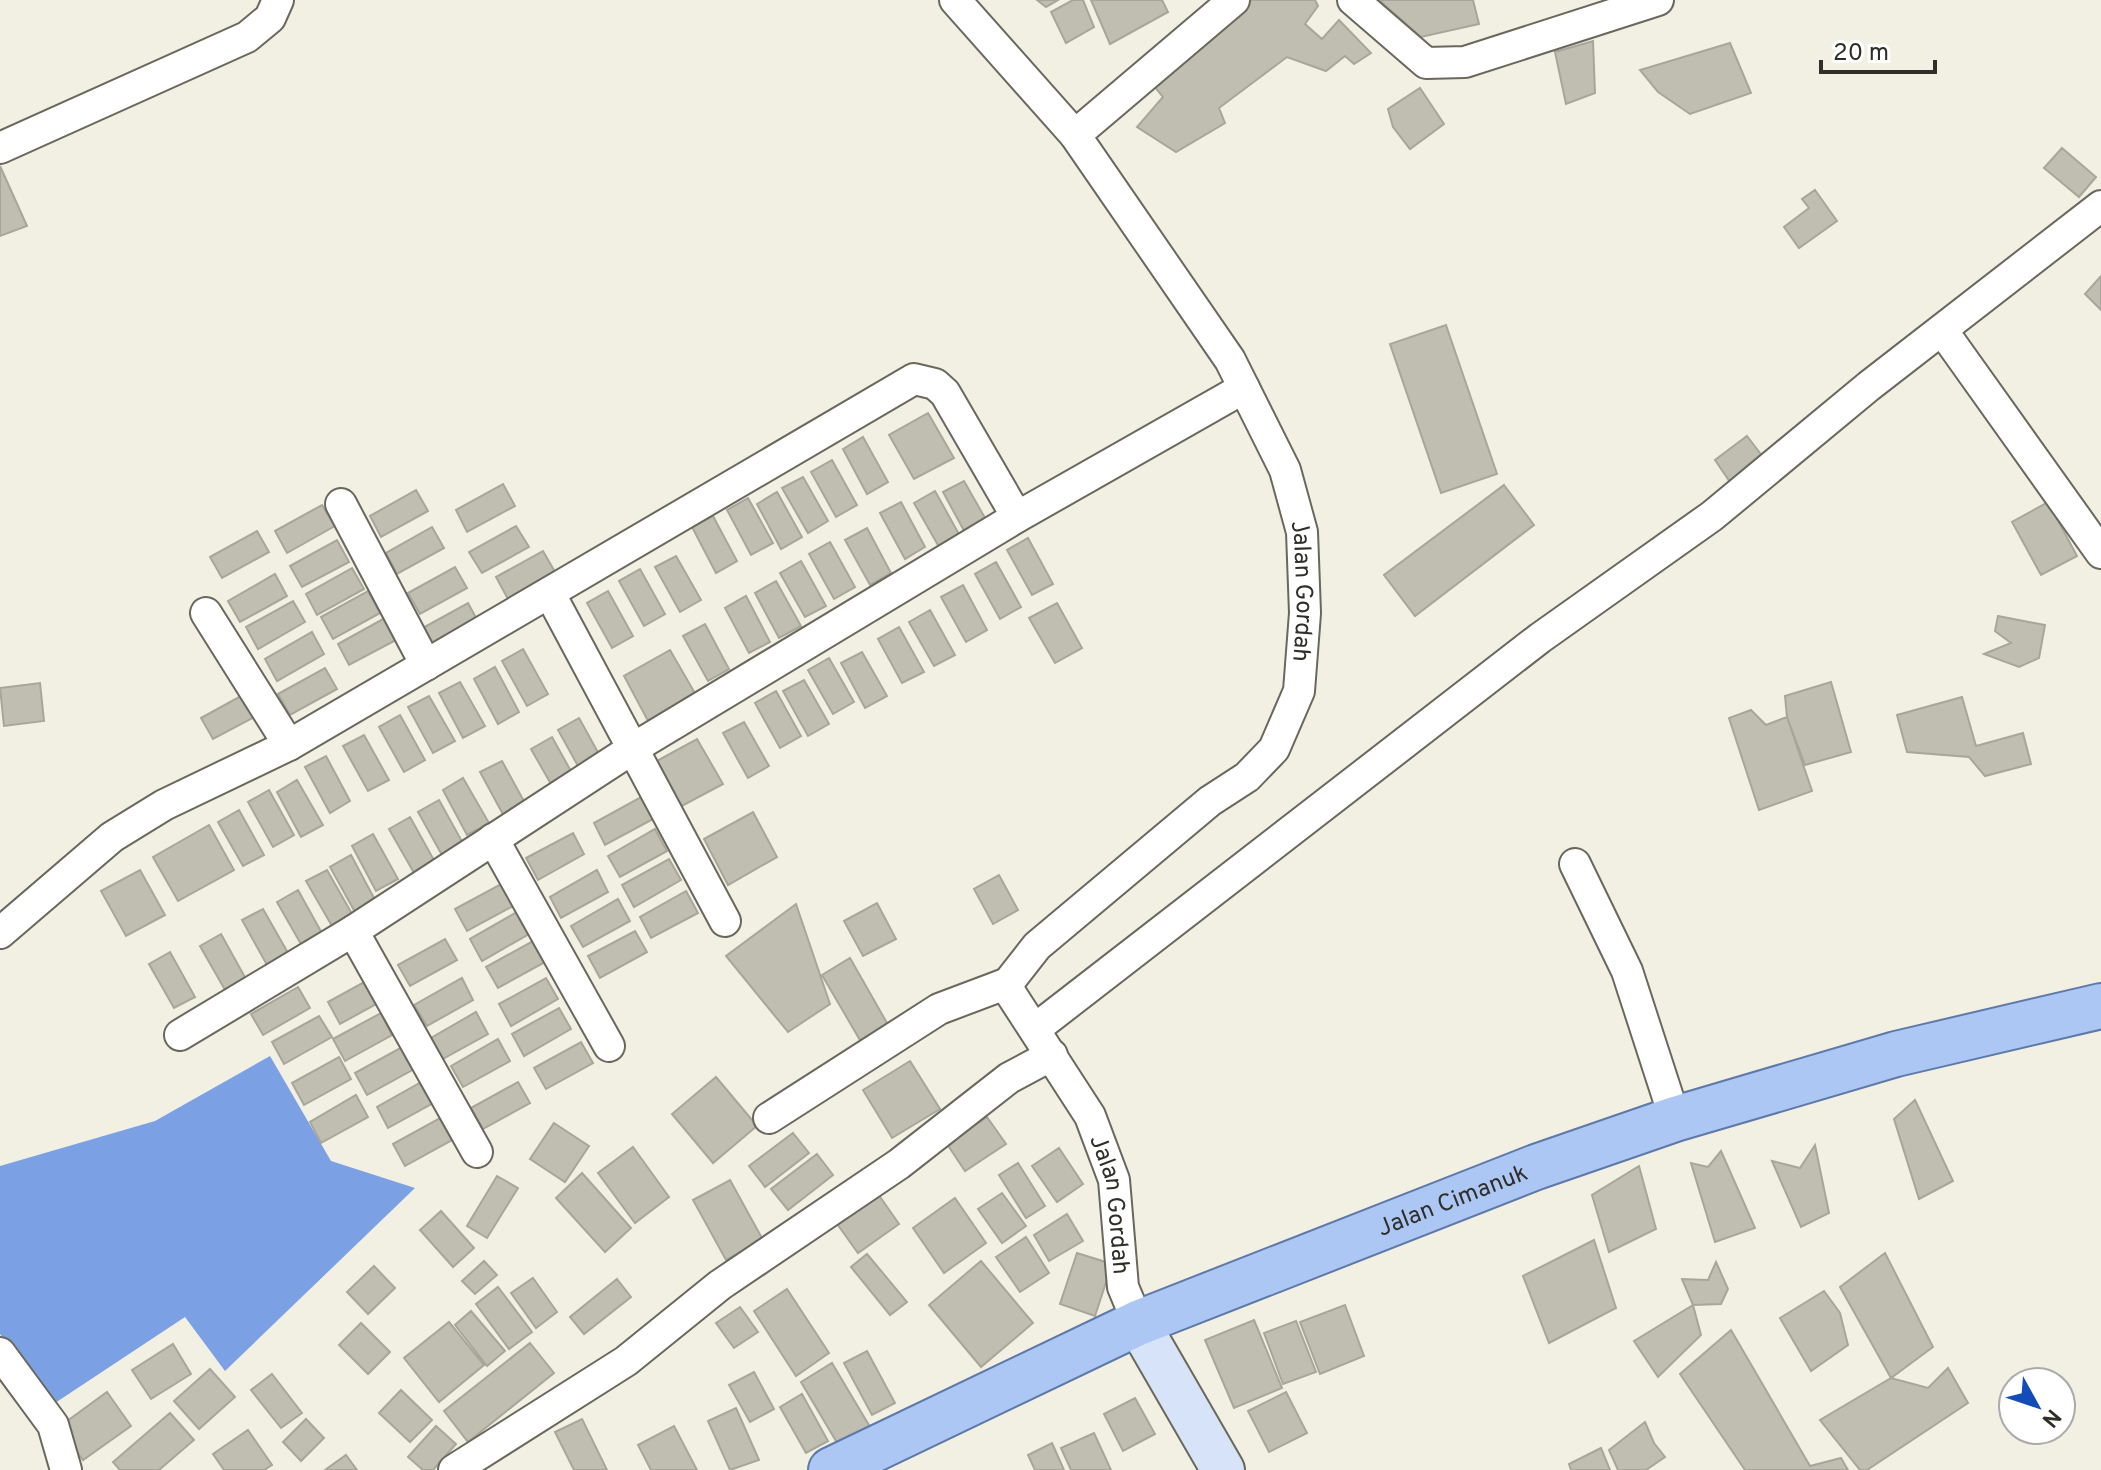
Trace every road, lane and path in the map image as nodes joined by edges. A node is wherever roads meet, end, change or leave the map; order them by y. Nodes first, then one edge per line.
1 (278, 0) edge
2 (955, 0) edge
3 (1234, 0) edge
4 (1353, 0) edge
5 (1658, 0) edge
6 (1075, 135) junction
7 (0, 148) edge
8 (2101, 206) edge
9 (1942, 330) junction
10 (1244, 388) junction
11 (341, 504) dead end
12 (1017, 517) junction
13 (2101, 553) edge
14 (550, 594) junction
15 (206, 613) dead end
16 (426, 665) junction
17 (289, 745) junction
18 (632, 749) junction
19 (493, 839) junction
20 (1575, 864) dead end
21 (725, 921) dead end
22 (353, 931) junction
23 (0, 933) edge
24 (1008, 983) junction
25 (2101, 1006) edge
26 (1035, 1029) junction
27 (180, 1035) dead end
28 (609, 1046) dead end
29 (1052, 1055) junction
30 (769, 1118) dead end
31 (1675, 1119) junction
32 (477, 1152) dead end
33 (1138, 1323) junction
34 (0, 1353) edge
35 (66, 1470) edge
36 (454, 1470) edge
37 (831, 1470) edge
38 (1223, 1470) edge

1 - 7 street
2 - 6 street, Jalan Gordah
3 - 6 street
4 - 5 street
6 - 10 street, Jalan Gordah
8 - 9 street
9 - 13 street
9 - 26 street
10 - 12 street
10 - 24 street, Jalan Gordah
11 - 16 street
12 - 14 street
12 - 18 street
14 - 16 street
14 - 18 street
15 - 17 street
16 - 17 street
17 - 23 street
18 - 19 street
18 - 21 street
19 - 22 street
19 - 28 street
20 - 31 street
22 - 27 street
22 - 32 street
24 - 26 street, Jalan Gordah
24 - 30 street
25 - 31 main road, Jalan Cimanuk
26 - 29 street, Jalan Gordah
29 - 33 street, Jalan Gordah
29 - 36 street
31 - 33 main road, Jalan Cimanuk
33 - 37 main road, Jalan Cimanuk
33 - 38 street
34 - 35 street

